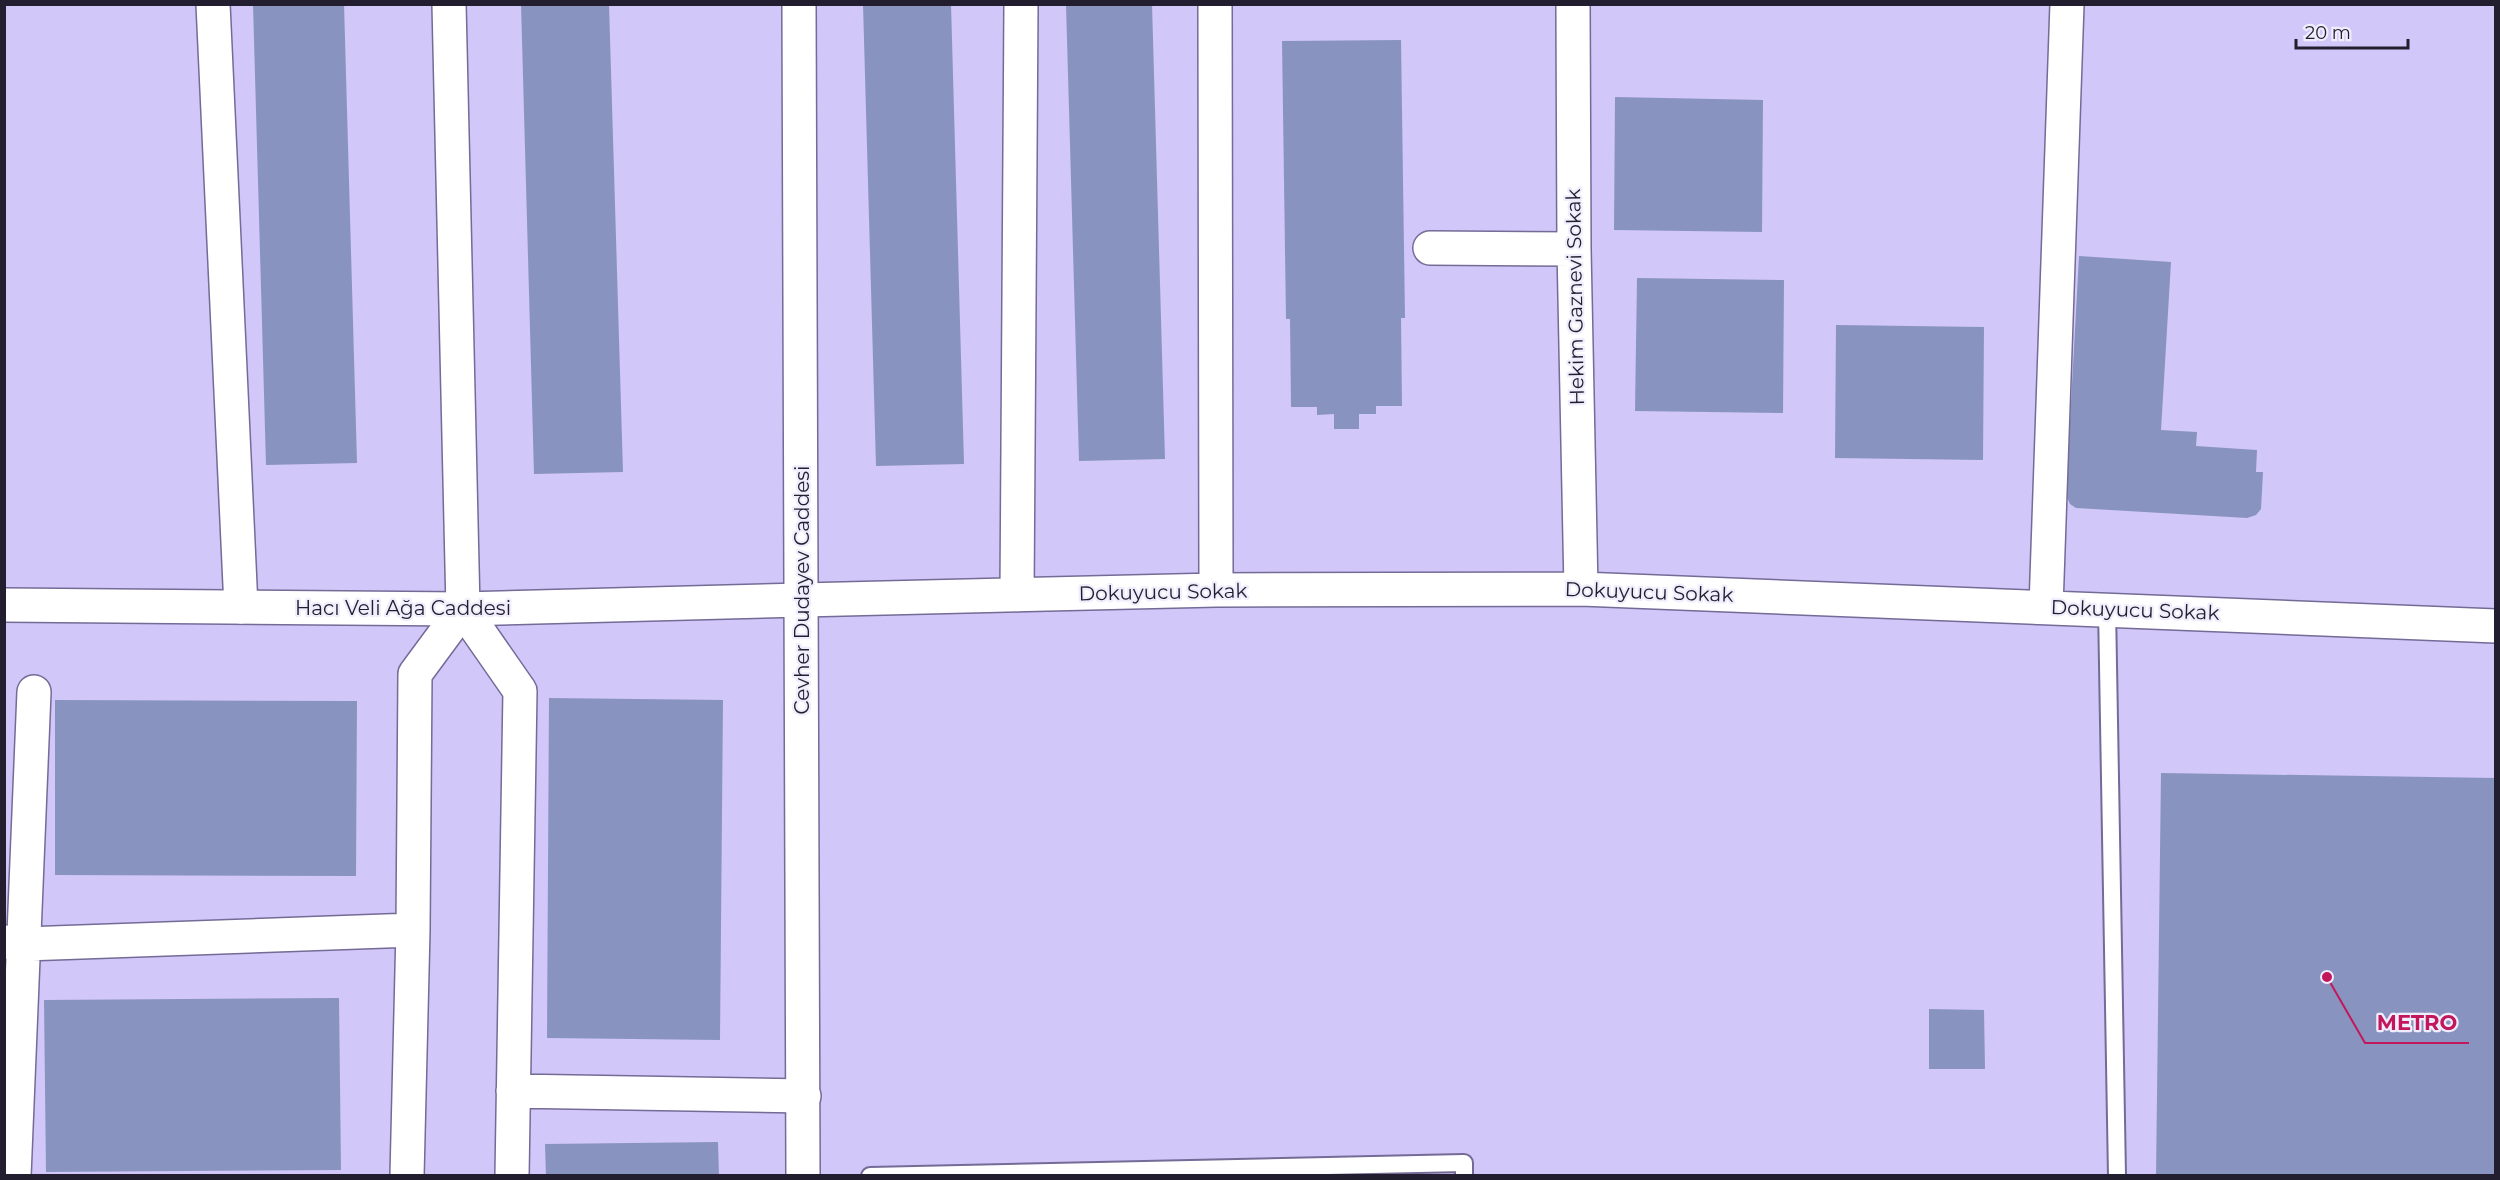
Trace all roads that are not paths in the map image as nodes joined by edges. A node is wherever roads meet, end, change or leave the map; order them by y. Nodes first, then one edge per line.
1 (213, 4) edge
2 (449, 4) edge
3 (799, 4) edge
4 (1021, 4) edge
5 (1215, 4) edge
6 (1573, 4) edge
7 (2067, 4) edge
8 (1430, 249) dead end
9 (1574, 249) junction
10 (1581, 589) junction
11 (1216, 590) junction
12 (1017, 595) junction
13 (802, 600) junction
14 (4, 605) edge
15 (241, 607) junction
16 (2046, 607) junction
17 (2107, 608) junction
18 (463, 609) junction
19 (2496, 626) edge
20 (34, 693) dead end
21 (413, 930) junction
22 (15, 943) edge
23 (513, 1091) junction
24 (804, 1096) junction
25 (1164, 1172) edge
26 (14, 1176) edge
27 (407, 1176) edge
28 (512, 1176) edge
29 (803, 1176) edge
30 (870, 1176) edge
31 (1464, 1176) edge
32 (2117, 1176) edge

1 - 15 street
2 - 18 street
3 - 13 street, Cevher Dudayev Caddesi
4 - 12 street
5 - 11 street
6 - 9 street, Hekim Gaznevi Sokak
7 - 16 street
8 - 9 street
9 - 10 street, Hekim Gaznevi Sokak
10 - 11 street, Dokuyucu Sokak
10 - 16 street, Dokuyucu Sokak
11 - 12 street, Dokuyucu Sokak
12 - 13 street, Dokuyucu Sokak
13 - 18 street, Hacı Veli Ağa Caddesi
13 - 24 street, Cevher Dudayev Caddesi
14 - 15 street, Hacı Veli Ağa Caddesi
15 - 18 street, Hacı Veli Ağa Caddesi
16 - 17 street, Dokuyucu Sokak
17 - 19 street, Dokuyucu Sokak
17 - 32 lane
18 - 21 street
18 - 23 street
20 - 22 street
21 - 22 street
21 - 27 street
22 - 26 street
23 - 24 street
23 - 28 street
24 - 29 street, Cevher Dudayev Caddesi
25 - 30 lane
25 - 31 lane

